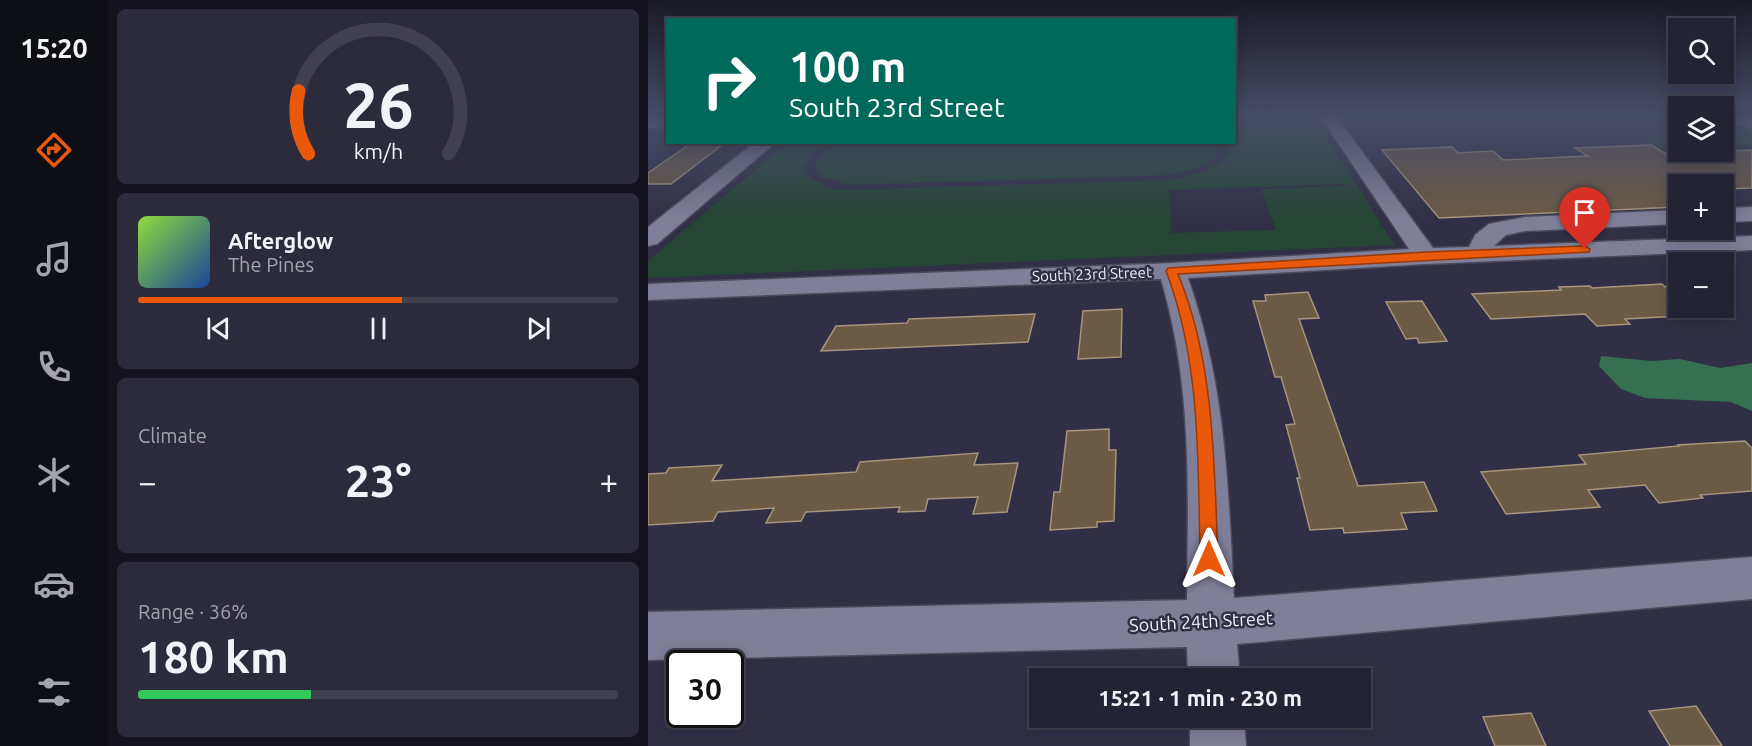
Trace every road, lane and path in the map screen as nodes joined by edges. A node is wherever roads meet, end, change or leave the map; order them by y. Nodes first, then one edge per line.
1 (756, 151) edge
2 (1352, 151) edge
3 (1752, 213) edge
4 (1734, 214) edge
5 (1668, 217) edge
6 (648, 239) edge
7 (1752, 243) edge
8 (1478, 254) junction
9 (1426, 256) junction
10 (1172, 271) junction
11 (648, 292) edge
12 (1752, 578) edge
13 (1210, 623) junction
14 (648, 636) edge
15 (1213, 668) edge
16 (1217, 728) edge
17 (1218, 746) edge

1 - 6 street
2 - 9 street
3 - 4 street
5 - 8 street
7 - 8 street, South 23rd Street
8 - 9 street, South 23rd Street
9 - 10 street, South 23rd Street
10 - 11 street, South 23rd Street
10 - 13 street
12 - 13 street, South 24th Street
13 - 14 street, South 24th Street
13 - 15 street
16 - 17 street

